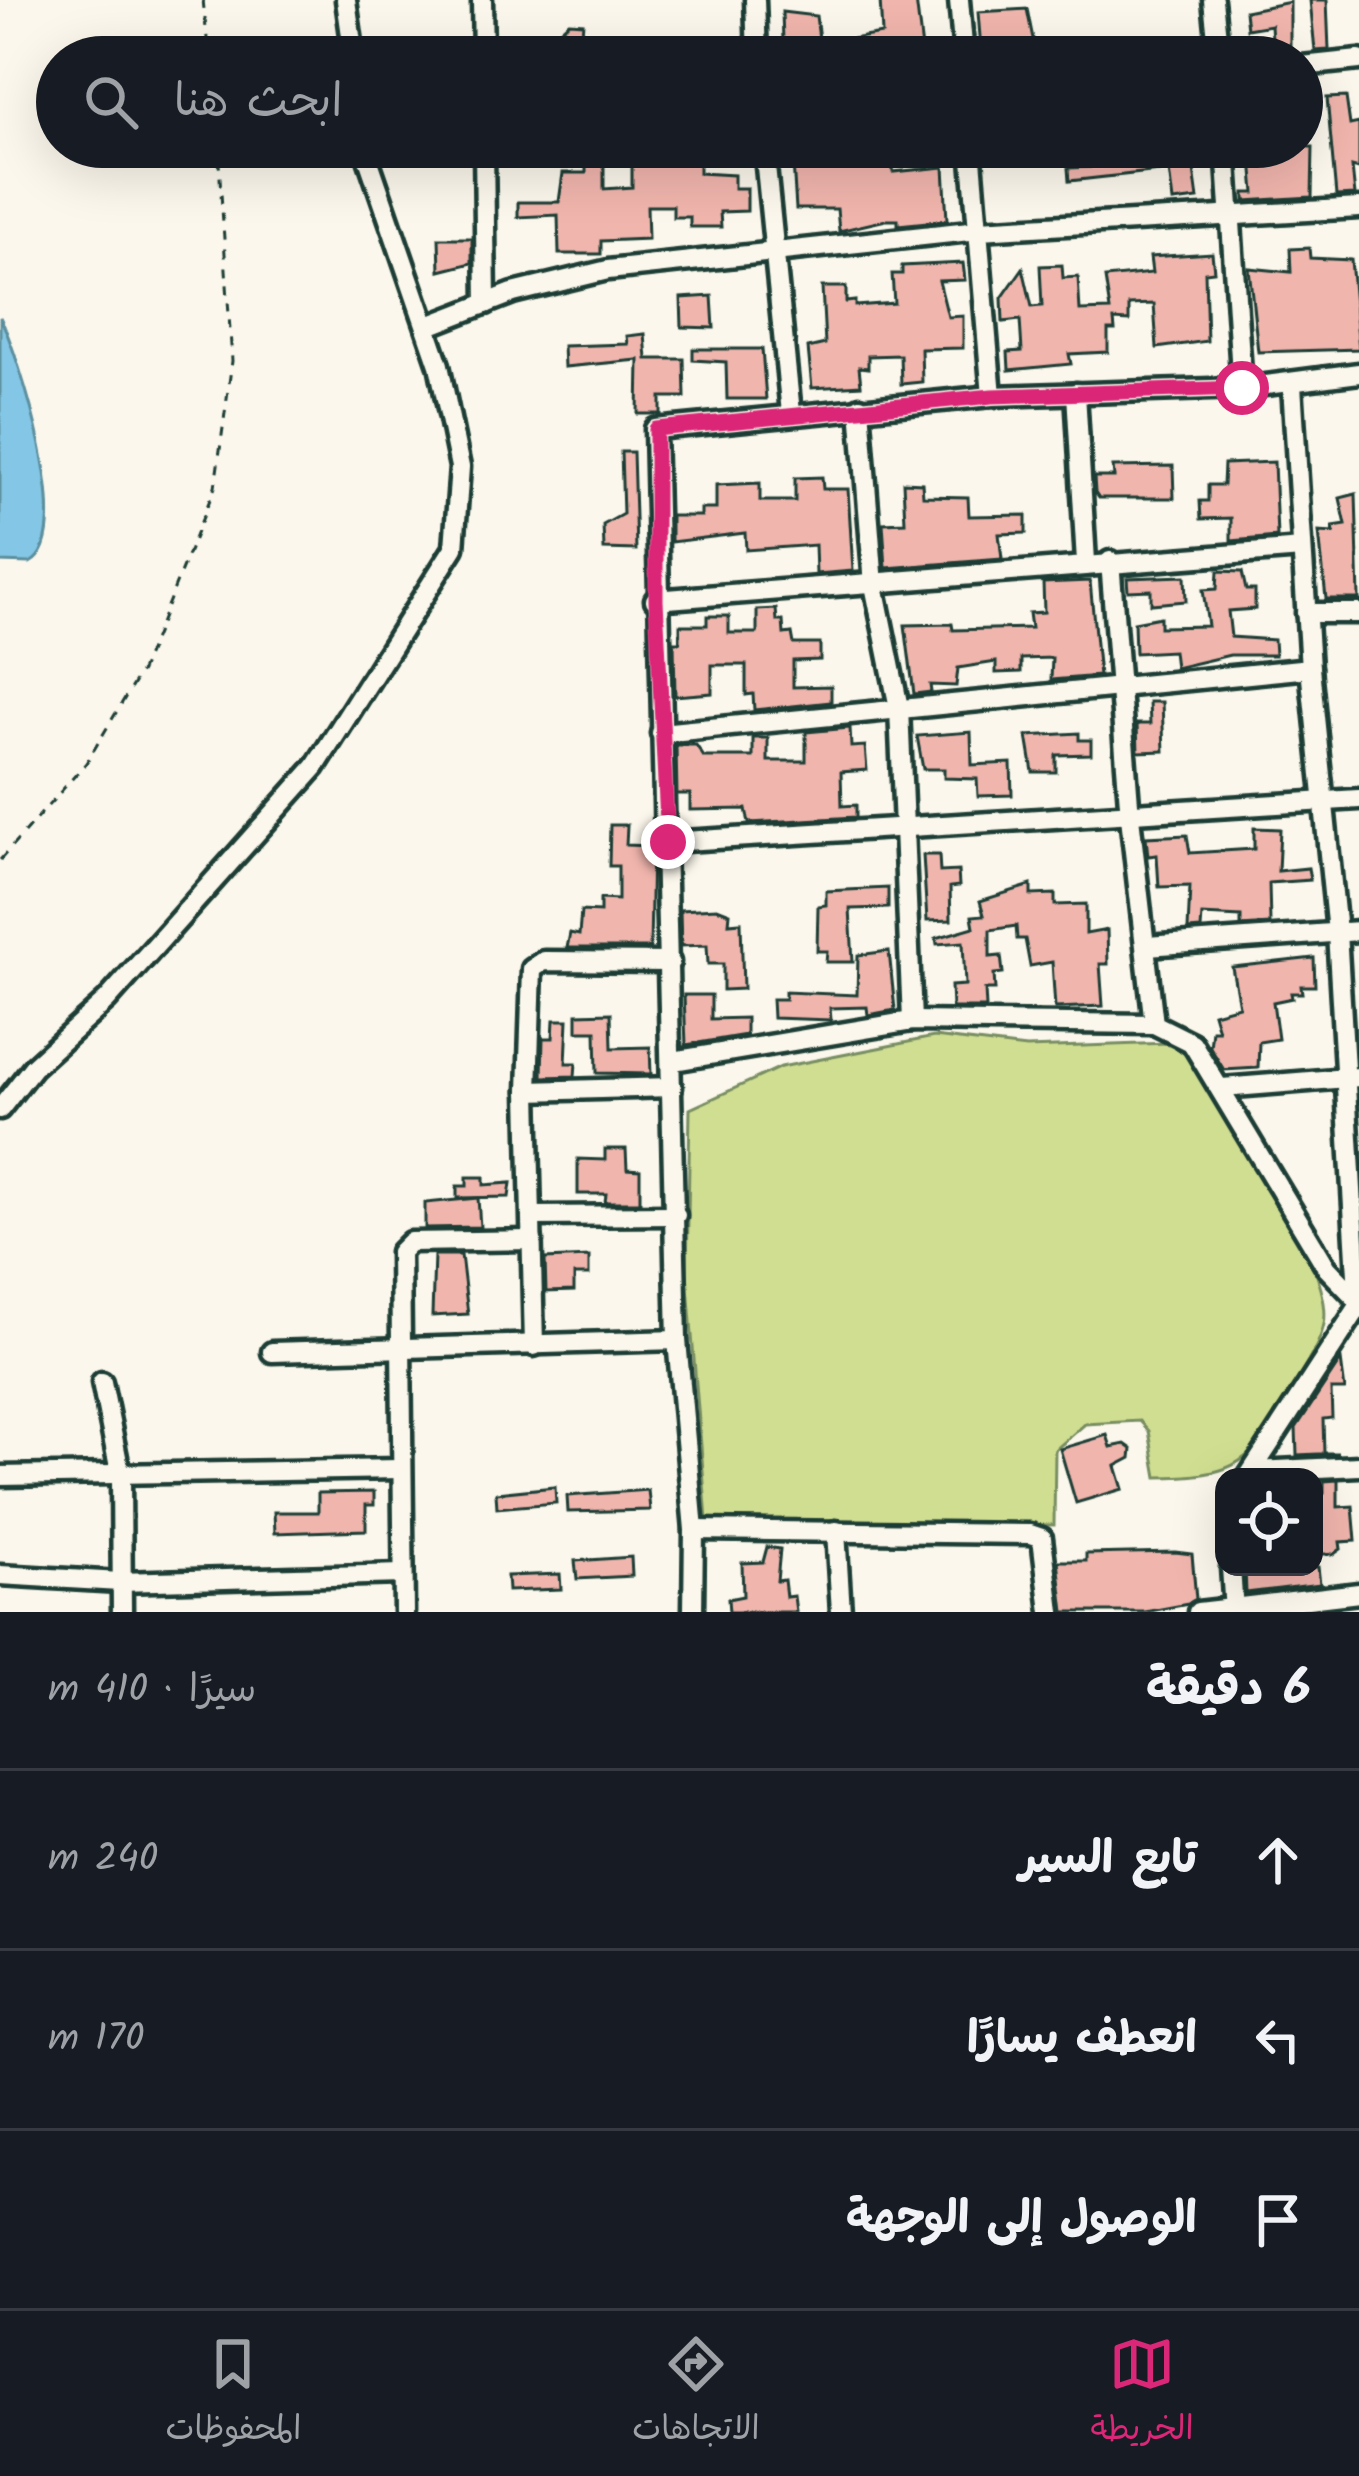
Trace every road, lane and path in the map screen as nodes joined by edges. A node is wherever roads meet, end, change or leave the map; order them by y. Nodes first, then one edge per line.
1 (202, 0) edge
2 (346, 0) edge
3 (482, 0) edge
4 (755, 0) edge
5 (958, 0) edge
6 (1213, 0) edge
7 (206, 36) edge
8 (350, 36) edge
9 (483, 36) edge
10 (756, 36) edge
11 (962, 36) edge
12 (1217, 36) edge
13 (1359, 61) edge
14 (1323, 64) edge
15 (219, 168) edge
16 (372, 168) edge
17 (484, 168) edge
18 (767, 168) edge
19 (973, 168) edge
20 (1228, 168) edge
21 (1359, 208) edge
22 (1232, 218) junction
23 (979, 230) junction
24 (779, 255) junction
25 (486, 304) junction
26 (428, 326) junction
27 (1359, 374) edge
28 (1292, 385) junction
29 (1242, 388) junction
30 (1076, 393) junction
31 (992, 396) junction
32 (860, 407) junction
33 (791, 413) junction
34 (1302, 549) junction
35 (1110, 560) junction
36 (1086, 562) junction
37 (874, 585) junction
38 (656, 600) junction
39 (1306, 613) junction
40 (1359, 613) edge
41 (1310, 668) junction
42 (1119, 684) junction
43 (899, 708) junction
44 (661, 733) junction
45 (1359, 799) edge
46 (1327, 801) junction
47 (1130, 817) junction
48 (902, 826) junction
49 (668, 842) junction
50 (0, 860) edge
51 (1359, 931) edge
52 (1337, 932) junction
53 (1147, 946) junction
54 (670, 962) junction
55 (912, 1021) junction
56 (1154, 1024) junction
57 (673, 1061) junction
58 (1351, 1078) edge
59 (672, 1087) junction
60 (1222, 1088) junction
61 (528, 1091) junction
62 (0, 1109) edge
63 (1357, 1205) edge
64 (676, 1215) junction
65 (532, 1216) junction
66 (532, 1240) junction
67 (1358, 1304) edge
68 (677, 1340) junction
69 (534, 1346) junction
70 (401, 1349) junction
71 (272, 1352) dead end
72 (102, 1382) dead end
73 (1359, 1466) edge
74 (1256, 1468) edge
75 (400, 1469) junction
76 (1323, 1469) edge
77 (0, 1476) edge
78 (121, 1477) junction
79 (694, 1530) junction
80 (836, 1531) junction
81 (403, 1574) junction
82 (0, 1575) edge
83 (1232, 1576) edge
84 (120, 1582) junction
85 (1359, 1593) edge
86 (1234, 1609) edge
87 (122, 1612) edge
88 (404, 1612) edge
89 (693, 1612) edge
90 (841, 1612) edge
91 (1051, 1612) edge
92 (1198, 1612) edge

1 - 7 path
2 - 8 street
3 - 9 street
4 - 10 street
5 - 11 street
6 - 12 street
13 - 14 street
15 - 50 path
16 - 26 street
17 - 25 street
18 - 24 street
19 - 23 street
20 - 22 street
21 - 22 street
22 - 23 street
22 - 29 street
23 - 24 street
23 - 31 street
24 - 25 street
24 - 33 street
25 - 26 street
26 - 62 street
27 - 28 street
28 - 29 street
28 - 34 street
29 - 30 street
30 - 31 street
30 - 36 street
31 - 32 street
32 - 33 street
32 - 37 street
33 - 38 street
34 - 35 street
34 - 39 street
35 - 36 street
35 - 42 street
36 - 37 street
37 - 38 street
37 - 43 street
38 - 44 street
39 - 40 street
39 - 41 street
41 - 42 street
41 - 46 street
42 - 43 street
42 - 47 street
43 - 44 street
43 - 48 street
44 - 49 street
45 - 46 street
46 - 47 street
46 - 52 street
47 - 48 street
47 - 53 street
48 - 49 street
48 - 55 street
49 - 54 street
51 - 52 street
52 - 53 street
52 - 58 street
53 - 56 street
54 - 57 street
54 - 61 street
55 - 56 street
55 - 57 street
56 - 60 street
57 - 59 street
58 - 60 street
58 - 63 street
59 - 61 street
59 - 64 street
60 - 67 street
61 - 65 street
63 - 67 street
64 - 65 street
64 - 68 street
65 - 66 street
66 - 69 street
66 - 70 street
67 - 74 street
68 - 69 street
68 - 79 street
69 - 70 street
70 - 71 street
70 - 75 street
72 - 78 street
73 - 76 street
75 - 78 street
75 - 81 street
77 - 78 street
78 - 84 street
79 - 80 street
79 - 89 street
80 - 90 street
80 - 91 street
81 - 84 street
81 - 88 street
82 - 84 street
83 - 86 street
84 - 87 street
85 - 86 street
86 - 92 street

